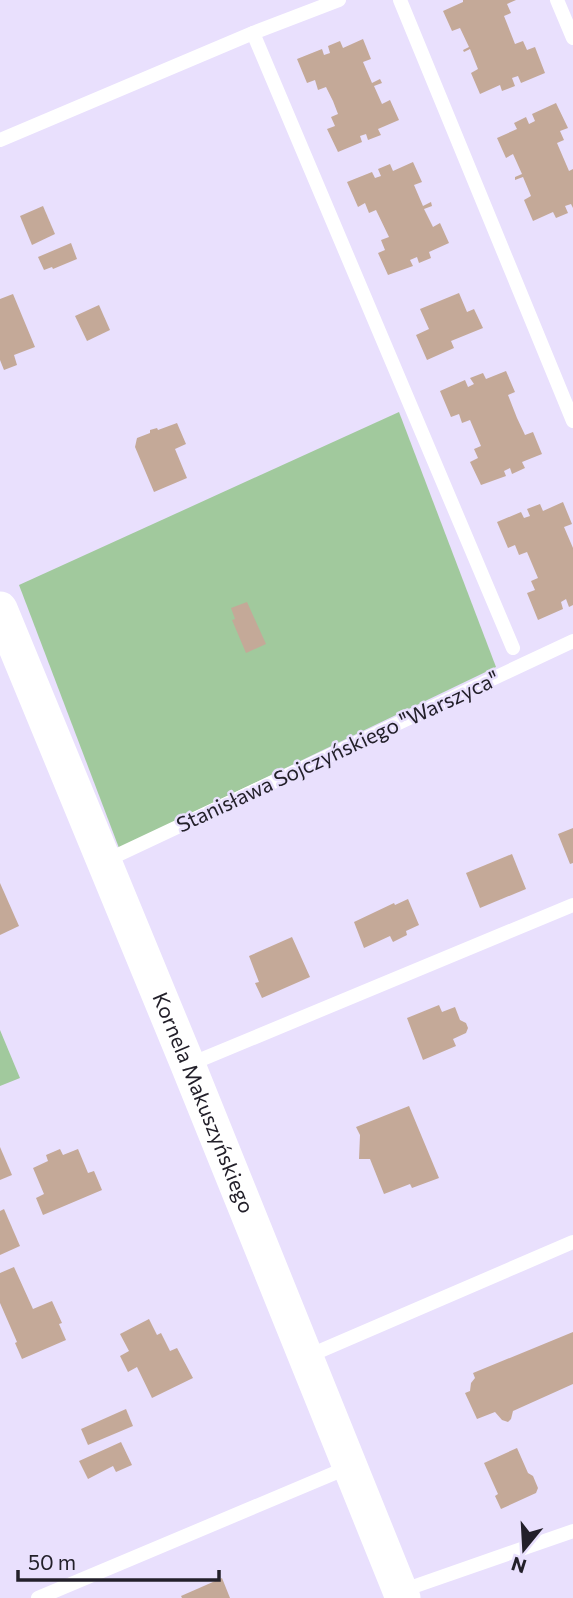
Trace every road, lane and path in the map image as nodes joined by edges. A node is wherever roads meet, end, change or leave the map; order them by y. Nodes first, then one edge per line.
1 (339, 0) edge
2 (400, 0) edge
3 (557, 0) edge
4 (253, 33) junction
5 (573, 38) edge
6 (0, 140) edge
7 (573, 421) edge
8 (0, 609) edge
9 (573, 641) edge
10 (513, 648) dead end
11 (103, 862) junction
12 (573, 905) edge
13 (188, 1065) junction
14 (573, 1242) edge
15 (306, 1357) junction
16 (350, 1466) junction
17 (573, 1531) edge
18 (402, 1595) edge
19 (38, 1598) edge

1 - 4 lane
2 - 7 lane
3 - 5 lane
4 - 6 lane
4 - 10 lane
8 - 11 street, Kornela Makuszyńskiego
9 - 11 lane, Stanisława Sojczyńskiego "Warszyca"
11 - 13 street, Kornela Makuszyńskiego
12 - 13 lane
13 - 15 street, Kornela Makuszyńskiego
14 - 15 lane
15 - 16 street, Kornela Makuszyńskiego
16 - 18 street, Kornela Makuszyńskiego
16 - 19 lane
17 - 18 lane

